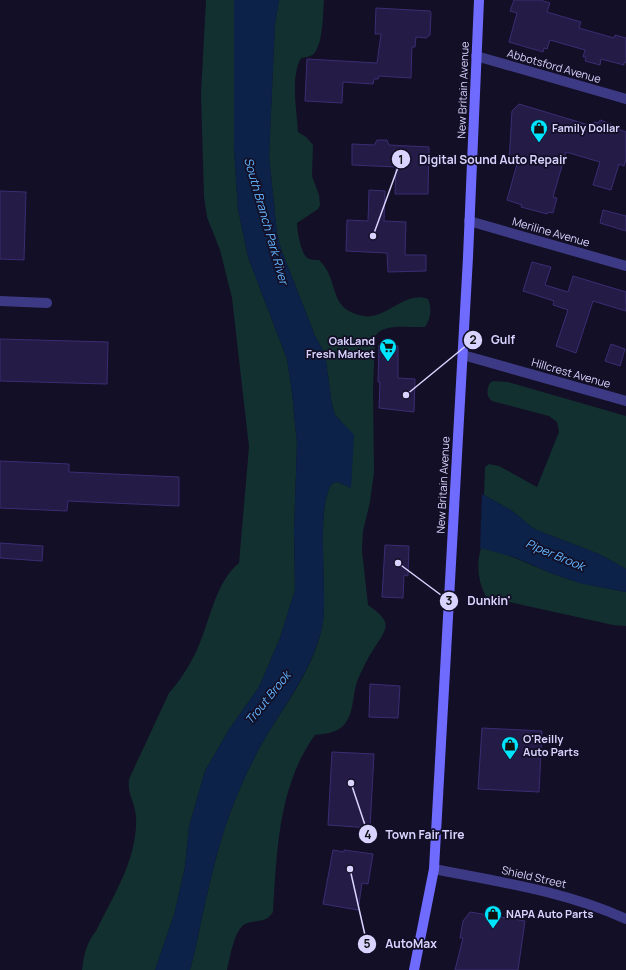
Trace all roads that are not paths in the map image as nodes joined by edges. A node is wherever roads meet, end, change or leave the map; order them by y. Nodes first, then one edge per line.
1 (479, 0) edge
2 (476, 56) junction
3 (626, 99) edge
4 (469, 221) junction
5 (626, 266) edge
6 (0, 301) edge
7 (47, 303) dead end
8 (463, 355) junction
9 (626, 401) edge
10 (434, 869) junction
11 (626, 919) edge
12 (414, 970) edge

1 - 2 main road, New Britain Avenue
2 - 3 street, Abbotsford Avenue
2 - 4 main road, New Britain Avenue
4 - 5 street, Meriline Avenue
4 - 8 main road, New Britain Avenue
6 - 7 street
8 - 9 street, Hillcrest Avenue
8 - 10 main road, New Britain Avenue
10 - 11 street, Shield Street
10 - 12 main road, New Britain Avenue

